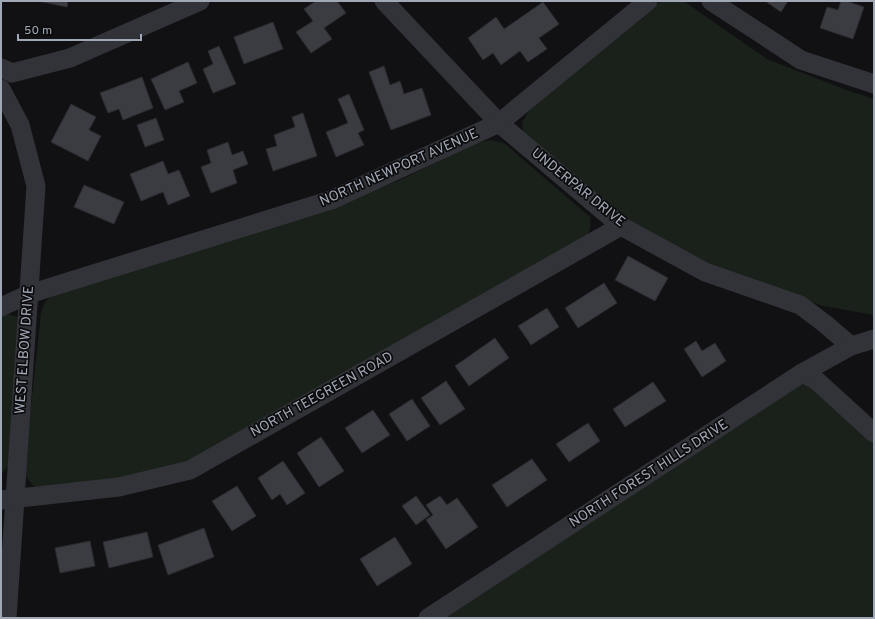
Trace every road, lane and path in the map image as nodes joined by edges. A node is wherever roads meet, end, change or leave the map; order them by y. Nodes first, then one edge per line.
1 (200, 1) edge
2 (384, 1) edge
3 (648, 1) edge
4 (711, 1) edge
5 (1, 68) edge
6 (874, 84) edge
7 (1, 89) edge
8 (499, 123) junction
9 (621, 226) junction
10 (29, 294) junction
11 (1, 307) edge
12 (874, 339) edge
13 (851, 346) junction
14 (802, 373) junction
15 (874, 433) edge
16 (8, 500) edge
17 (6, 618) edge
18 (428, 618) edge

1 - 5 street
2 - 8 street, UNDERPAR DRIVE
3 - 8 street, NORTH NEWPORT AVENUE
4 - 6 street
7 - 10 street, WEST ELBOW DRIVE
8 - 9 street, UNDERPAR DRIVE
8 - 10 street, NORTH NEWPORT AVENUE
9 - 13 street, UNDERPAR DRIVE
9 - 16 street, NORTH TEEGREEN ROAD
10 - 11 street, NORTH NEWPORT AVENUE
10 - 16 street, WEST ELBOW DRIVE
12 - 13 street, NORTH FOREST HILLS DRIVE
13 - 14 street, NORTH FOREST HILLS DRIVE
14 - 15 street
14 - 18 street, NORTH FOREST HILLS DRIVE
16 - 17 street, WEST ELBOW DRIVE

